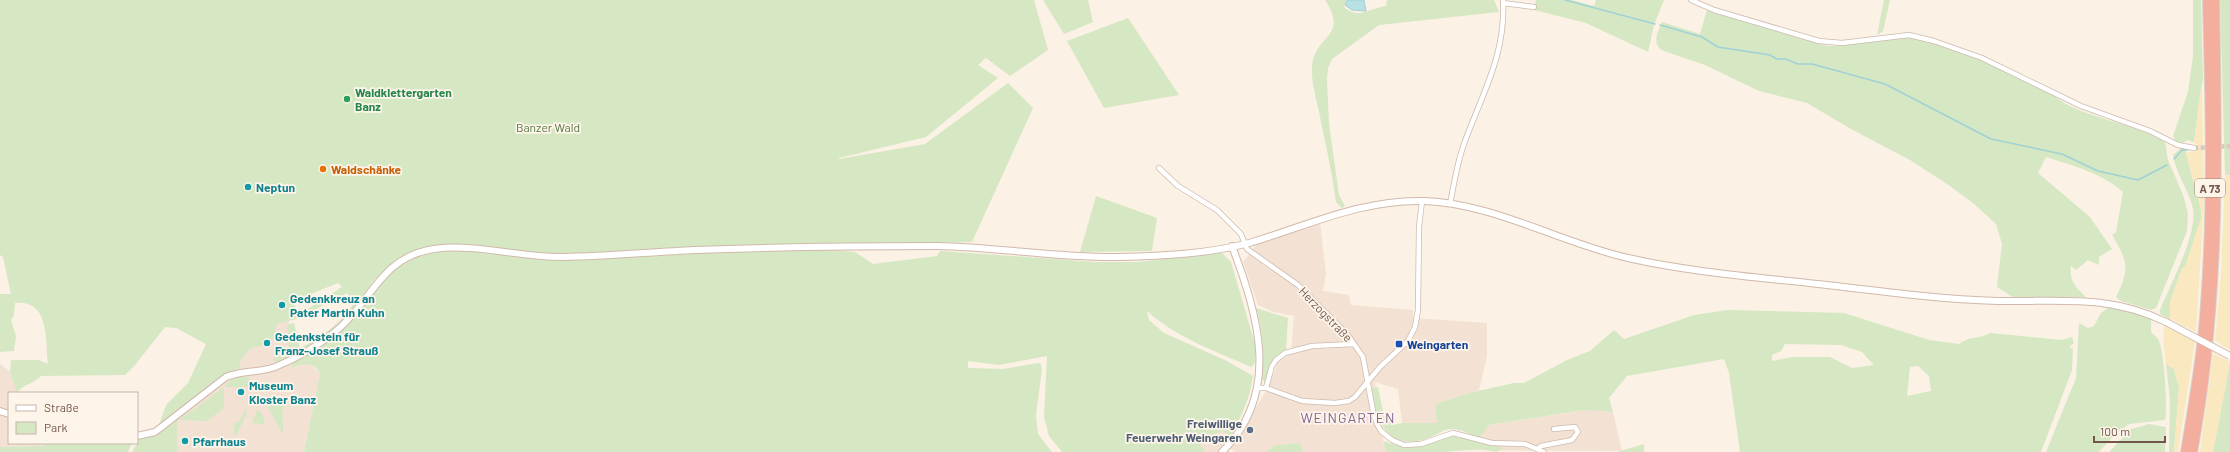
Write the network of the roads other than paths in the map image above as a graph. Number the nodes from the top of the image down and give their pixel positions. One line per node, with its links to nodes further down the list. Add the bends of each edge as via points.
1 (1691, 0): 6 (street, via 1714,10 1819,41 1842,43 1901,36 1934,41 1982,58 2081,106 2150,131 2178,145)
2 (2207, 0): 22 (highway, A 73, via 2209,242 2203,330)
3 (2215, 0): 23 (highway, A 73, via 2217,242 2210,331)
4 (1503, 1): 5 (street); 9 (street, via 1497,60 1464,146)
5 (1534, 7)
6 (2194, 148)
7 (1159, 168): 10 (street, Herzogstraße, via 1178,186 1206,202 1228,220 1242,236)
8 (1422, 201): 9 (street); 10 (street, via 1378,204 1341,212); 14 (street, via 1419,227 1418,316 1412,334)
9 (1450, 204): 13 (street, bridge, via 1491,214 1608,253 1714,274 1913,295 2112,303 2134,308 2166,322)
10 (1245, 244): 11 (street); 12 (street, Herzogstraße, via 1252,254 1307,293)
11 (1232, 246): 15 (street, via 1258,324); 18 (street, via 1114,257 938,246 740,248 556,257 458,248 430,250 406,259 384,275 348,320 326,338 277,366 234,373 226,377 155,432)
12 (1354, 344): 14 (street, Herzogstraße, via 1363,357); 16 (street, via 1312,346 1284,353 1272,366)
13 (2230, 356)
14 (1367, 383): 16 (street, via 1349,401 1335,402 1302,401); 19 (street, Herzogstraße, via 1378,424 1386,436 1397,443 1421,444 1453,433 1492,443 1525,444)
15 (1258, 388): 16 (street); 20 (street, via 1236,438)
16 (1266, 388)
17 (1554, 429): 19 (street, via 1575,427 1578,432 1572,440 1541,446)
18 (138, 436)
19 (1538, 449): 21 (street, Herzogstraße)
20 (1222, 452)
21 (1544, 452)
22 (2185, 452)
23 (2193, 452)

